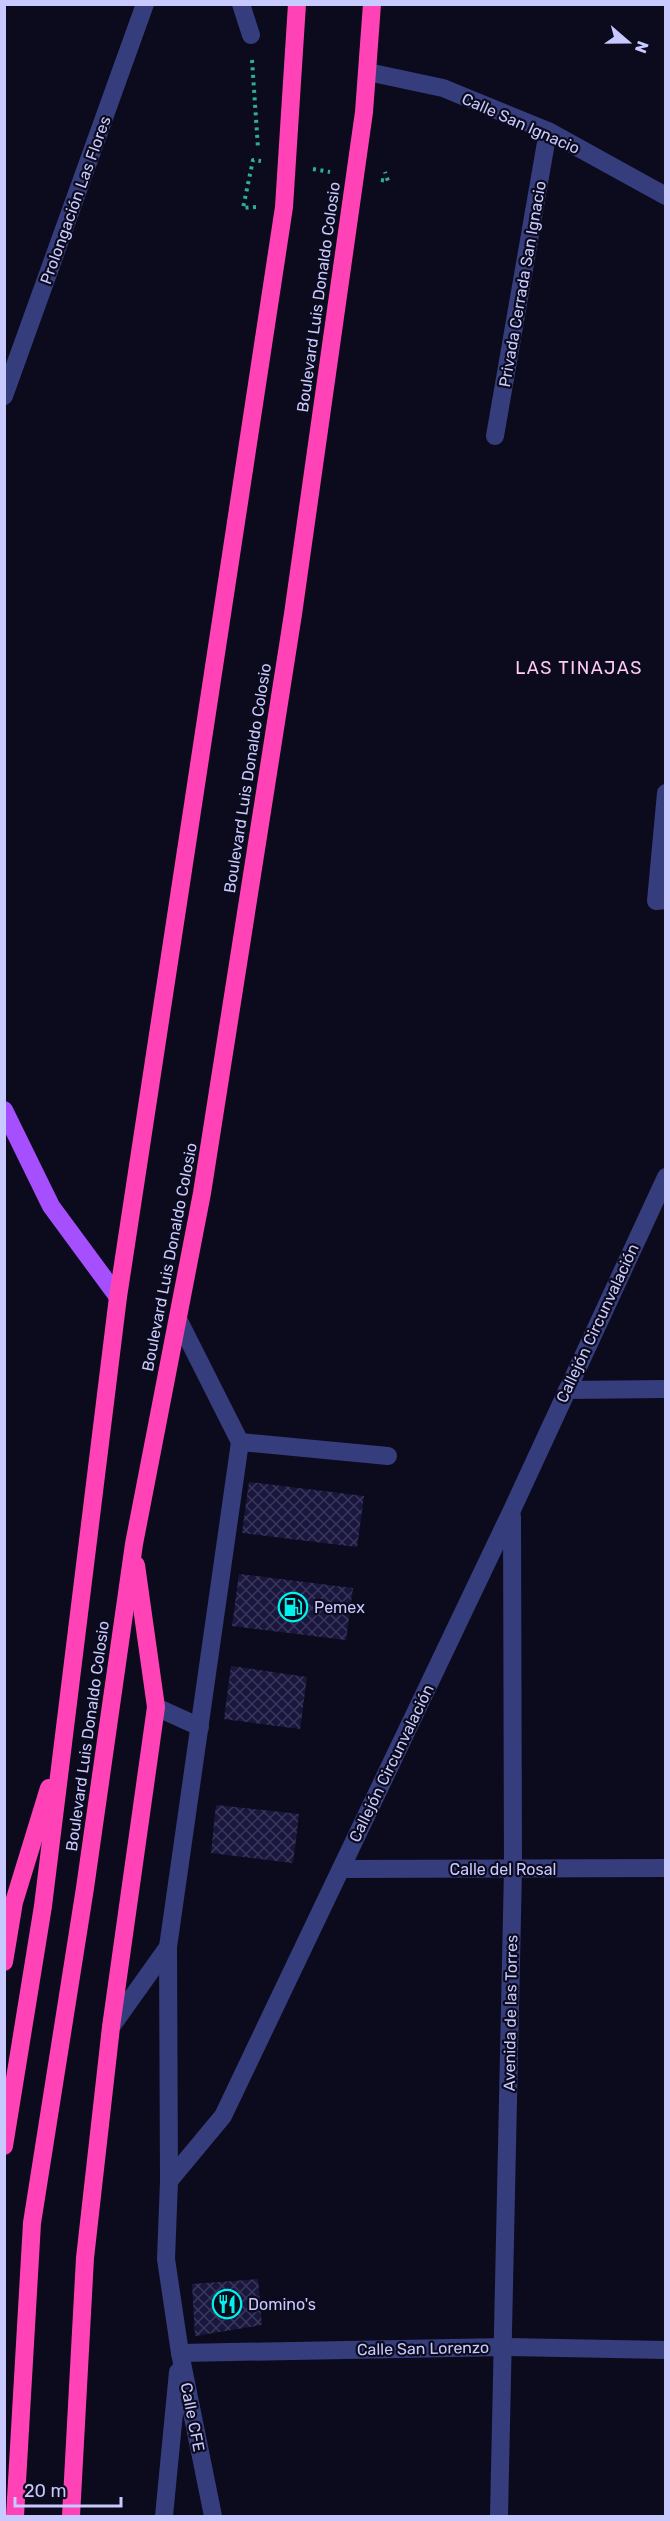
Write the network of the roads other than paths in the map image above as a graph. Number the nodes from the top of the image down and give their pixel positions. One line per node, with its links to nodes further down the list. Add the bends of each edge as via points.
1 (145, 4): 9 (street, Prolongación Las Flores)
2 (241, 4): 5 (street)
3 (297, 4): 15 (highway, Boulevard Luis Donaldo Colosio, via 284,207)
4 (372, 4): 6 (highway, Boulevard Luis Donaldo Colosio)
5 (251, 35)
6 (368, 72): 7 (street, Calle San Ignacio, via 442,88); 16 (highway, Boulevard Luis Donaldo Colosio, via 292,614 202,1193)
7 (548, 131): 8 (street, Calle San Ignacio); 10 (street, Privada Cerrada San Ignacio)
8 (666, 195)
9 (4, 396)
10 (495, 436)
11 (666, 793): 12 (street)
12 (661, 901)
13 (4, 1110): 15 (main road, via 51,1206)
14 (666, 1177): 18 (street, Callejón Circunvalación)
15 (118, 1297): 25 (highway, Boulevard Luis Donaldo Colosio)
16 (178, 1319): 19 (street); 22 (highway, Boulevard Luis Donaldo Colosio)
17 (666, 1389): 18 (street)
18 (567, 1390): 21 (street, Callejón Circunvalación)
19 (240, 1442): 20 (street); 24 (street)
20 (388, 1456)
21 (512, 1510): 27 (street, Callejón Circunvalación); 28 (street, Avenida de las Torres)
22 (134, 1544): 23 (highway); 37 (highway, Boulevard Luis Donaldo Colosio, via 32,2223)
23 (156, 1707): 24 (street); 31 (highway)
24 (200, 1727): 29 (street)
25 (63, 1740): 30 (highway, via 14,1902); 32 (highway, Boulevard Luis Donaldo Colosio, via 43,1906)
26 (666, 1868): 28 (street, Calle del Rosal)
27 (341, 1869): 28 (street, Calle del Rosal); 33 (street, Callejón Circunvalación, via 223,2116)
28 (513, 1869): 34 (street, Avenida de las Torres)
29 (168, 1947): 31 (street); 33 (street)
30 (4, 1962)
31 (111, 2026): 38 (highway, via 85,2258)
32 (4, 2146)
33 (170, 2181): 36 (street, via 166,2259)
34 (504, 2346): 35 (street, Calle San Lorenzo); 36 (street, Calle San Lorenzo); 41 (street, Avenida de las Torres)
35 (666, 2350)
36 (180, 2353): 39 (street); 40 (street, Calle CFE)
37 (15, 2517)
38 (71, 2517)
39 (164, 2517)
40 (213, 2517)
41 (499, 2517)

